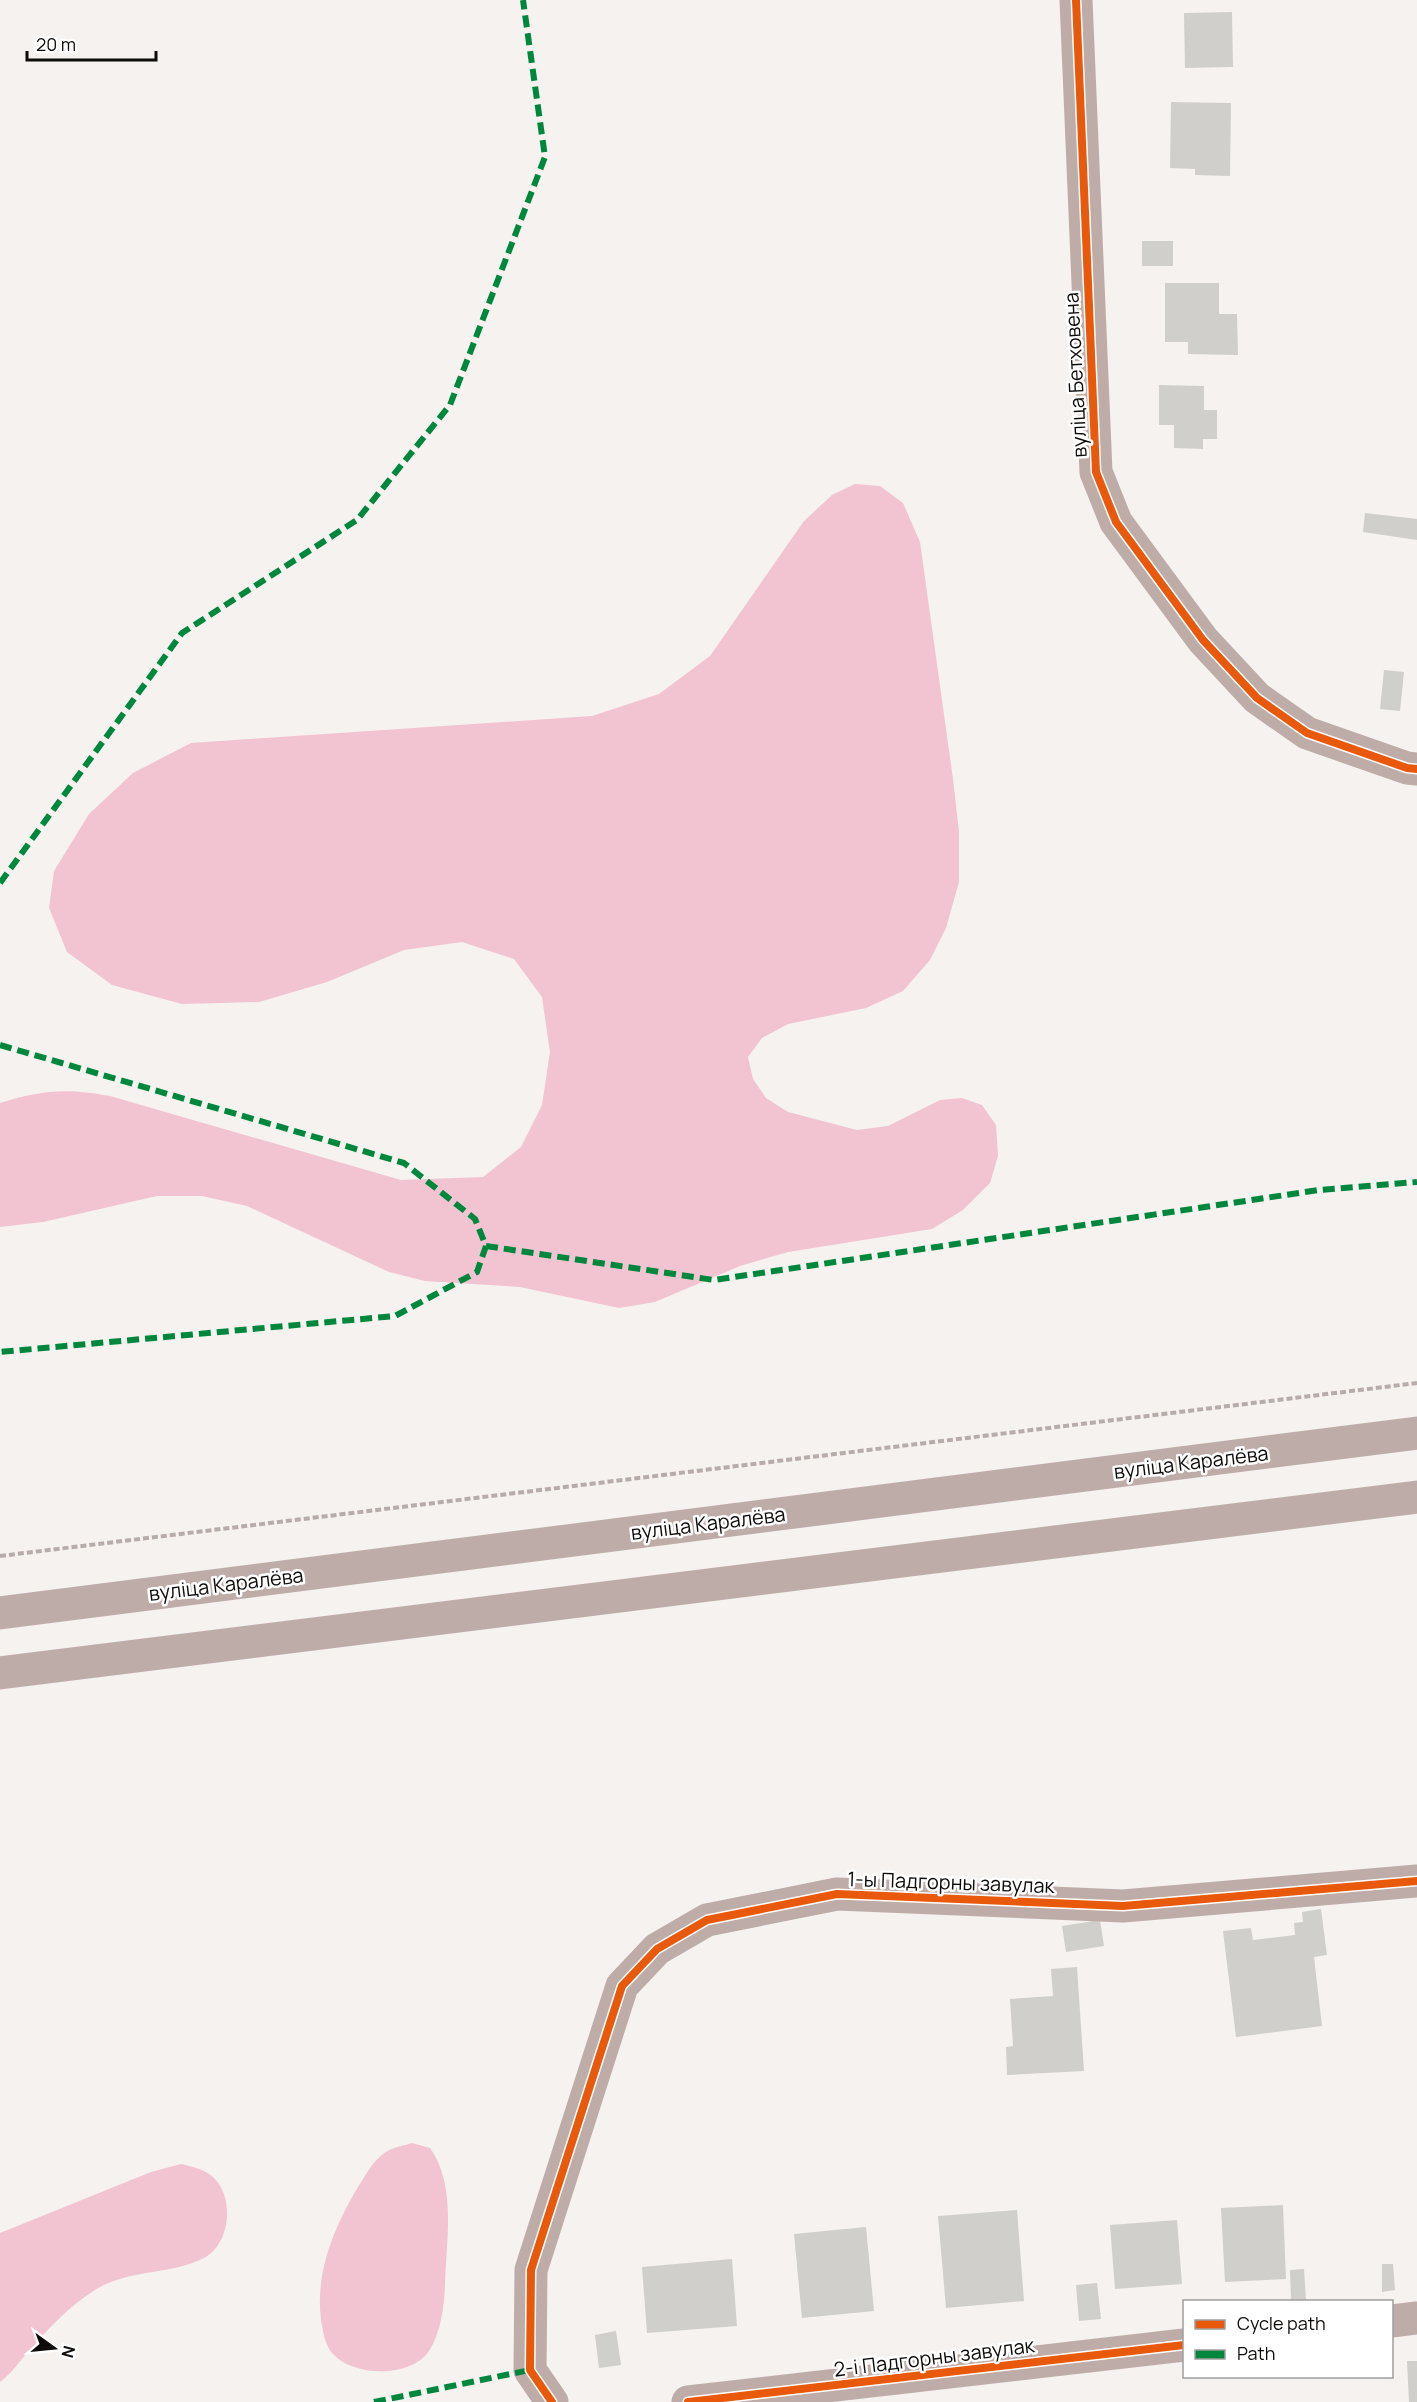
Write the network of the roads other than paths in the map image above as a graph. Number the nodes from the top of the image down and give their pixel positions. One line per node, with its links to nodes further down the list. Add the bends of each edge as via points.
1 (1076, 0): 2 (street, вуліца Бетховена, via 1096,472 1116,522 1203,640 1257,698 1307,733)
2 (1417, 769)
3 (1417, 1434): 5 (main road, вуліца Каралёва)
4 (1417, 1497): 6 (main road)
5 (0, 1613)
6 (0, 1673)
7 (1417, 1881): 11 (street, 1-ы Падгорны завулак, via 1123,1906 837,1894 706,1920 657,1949 622,1986 531,2270 530,2370)
8 (1417, 2318): 9 (street)
9 (1393, 2321)
10 (1183, 2345): 12 (street, 2-і Падгорны завулак)
11 (552, 2402)
12 (687, 2402)

